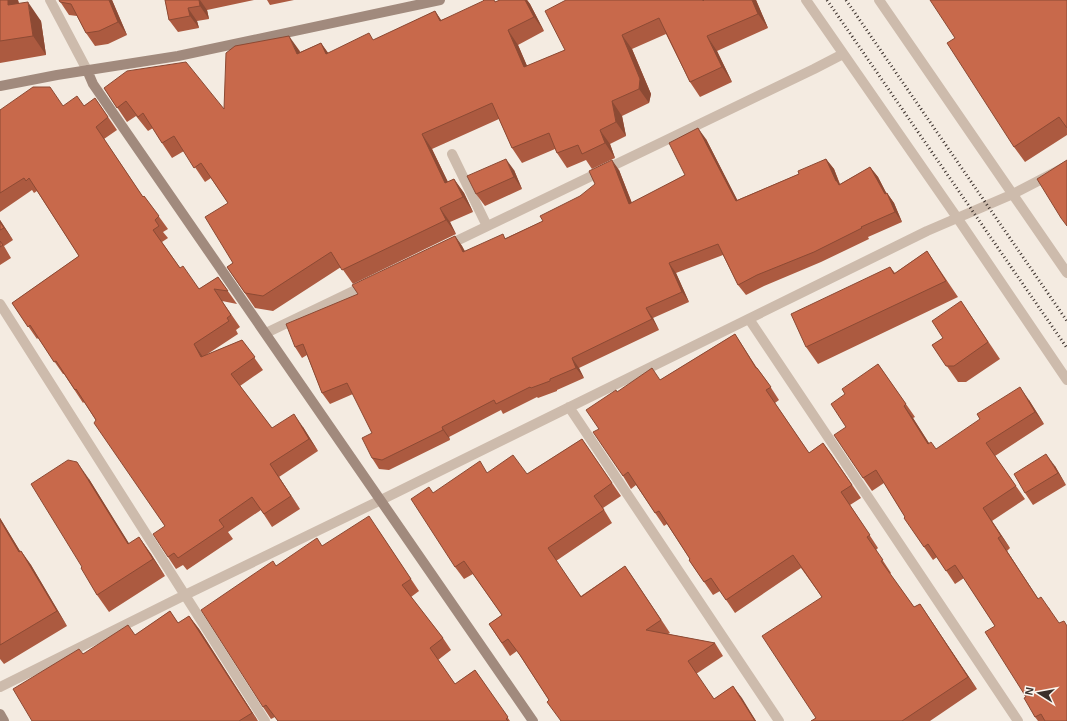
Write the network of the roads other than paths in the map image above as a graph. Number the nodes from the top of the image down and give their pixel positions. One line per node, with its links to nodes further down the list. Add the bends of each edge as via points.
1 (50, 0): 6 (street)
2 (440, 0): 6 (street, via 178,56)
3 (806, 0): 5 (street)
4 (879, 0): 10 (street)
5 (844, 54): 11 (street); 12 (street)
6 (86, 70): 7 (street); 18 (street, via 93,84)
7 (0, 86)
8 (452, 154): 12 (street)
9 (1067, 166): 10 (street)
10 (1013, 194): 11 (street); 14 (street)
11 (958, 218): 17 (street); 19 (street)
12 (487, 226): 13 (street)
13 (437, 250)
14 (1067, 273)
15 (373, 282): 18 (street)
16 (0, 304): 22 (street)
17 (749, 319): 20 (street); 29 (street)
18 (266, 333): 21 (street)
19 (1067, 380)
20 (569, 408): 21 (street); 28 (street)
21 (381, 500): 22 (street); 27 (street)
22 (185, 595): 23 (street); 26 (street)
23 (0, 688)
24 (0, 714): 25 (street)
25 (4, 721)
26 (265, 721)
27 (533, 721)
28 (779, 721)
29 (1018, 721)

